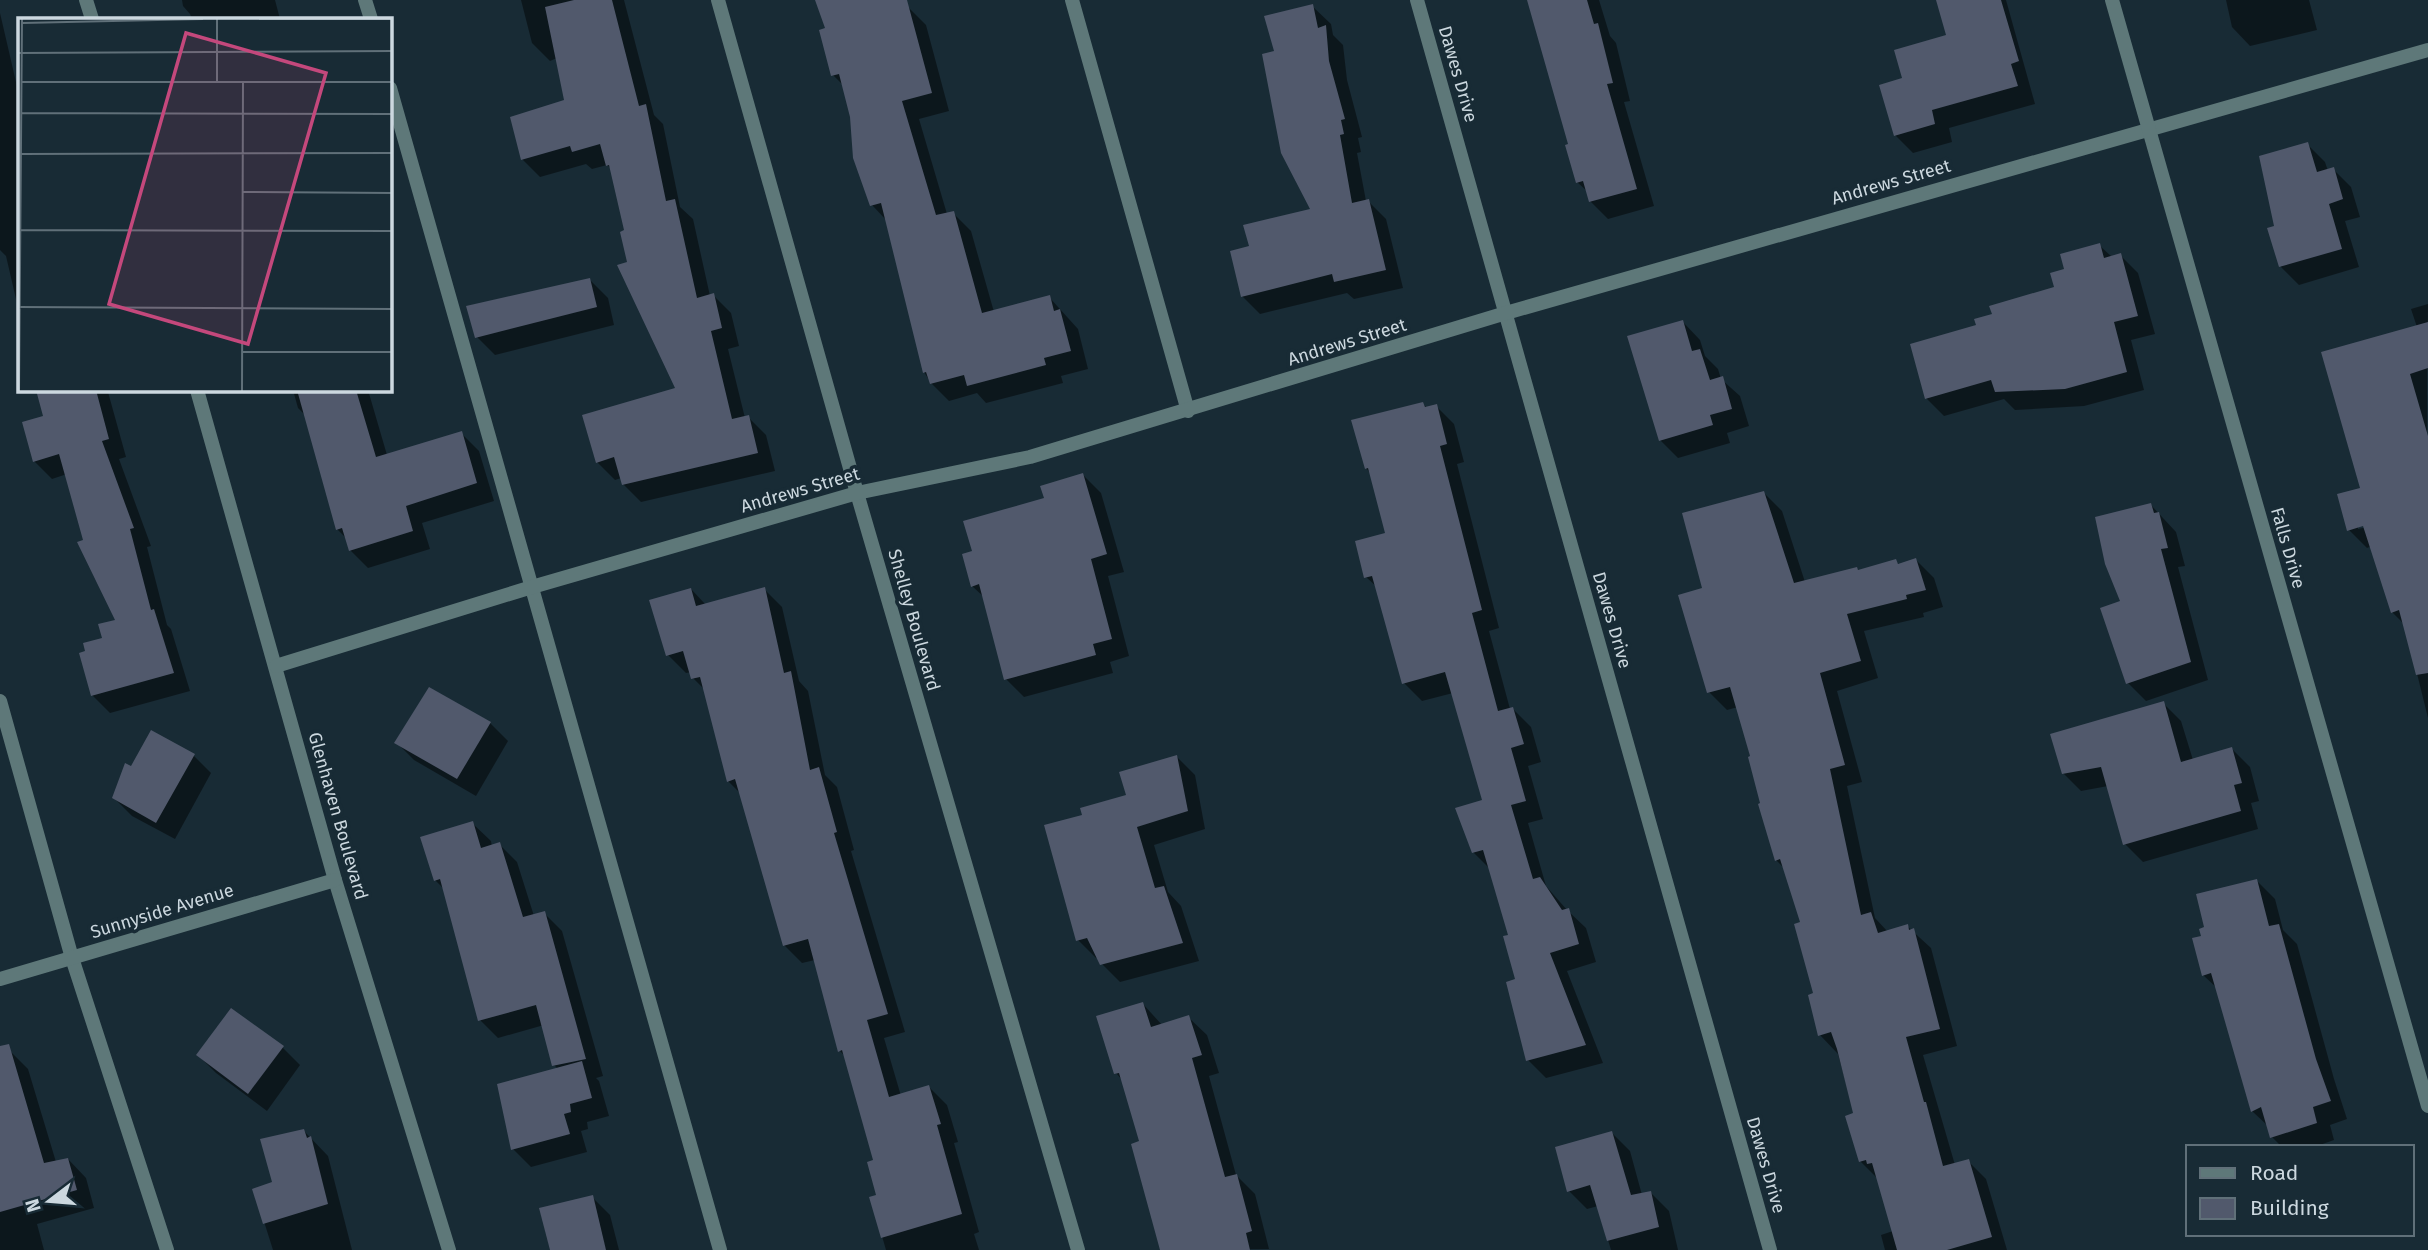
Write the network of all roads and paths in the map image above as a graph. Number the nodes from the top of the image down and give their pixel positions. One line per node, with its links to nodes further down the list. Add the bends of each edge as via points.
1 (86, 0): 7 (street)
2 (365, 0): 8 (street)
3 (718, 0): 15 (street, Shelley Boulevard)
4 (1072, 0): 14 (street)
5 (1417, 0): 12 (street, Dawes Drive)
6 (2112, 0): 11 (street, Falls Drive)
7 (92, 18)
8 (371, 18)
9 (2428, 50): 11 (street, Andrews Street)
10 (392, 95): 16 (street)
11 (2148, 129): 12 (street, Andrews Street); 22 (street, Falls Drive)
12 (1506, 313): 14 (street, Andrews Street); 27 (street, Dawes Drive)
13 (198, 392): 17 (street, Glenhaven Boulevard)
14 (1188, 411): 15 (street, Andrews Street, via 1030,457)
15 (857, 493): 16 (street, Andrews Street); 26 (street, Shelley Boulevard)
16 (532, 587): 17 (street, Andrews Street); 25 (street)
17 (276, 666): 19 (street, Glenhaven Boulevard)
18 (0, 701): 20 (street)
19 (335, 880): 20 (street, Sunnyside Avenue); 24 (street, Glenhaven Boulevard)
20 (72, 958): 21 (street, Sunnyside Avenue); 23 (street)
21 (0, 979)
22 (2428, 1106)
23 (167, 1250)
24 (449, 1250)
25 (720, 1250)
26 (1078, 1250)
27 (1770, 1250)

